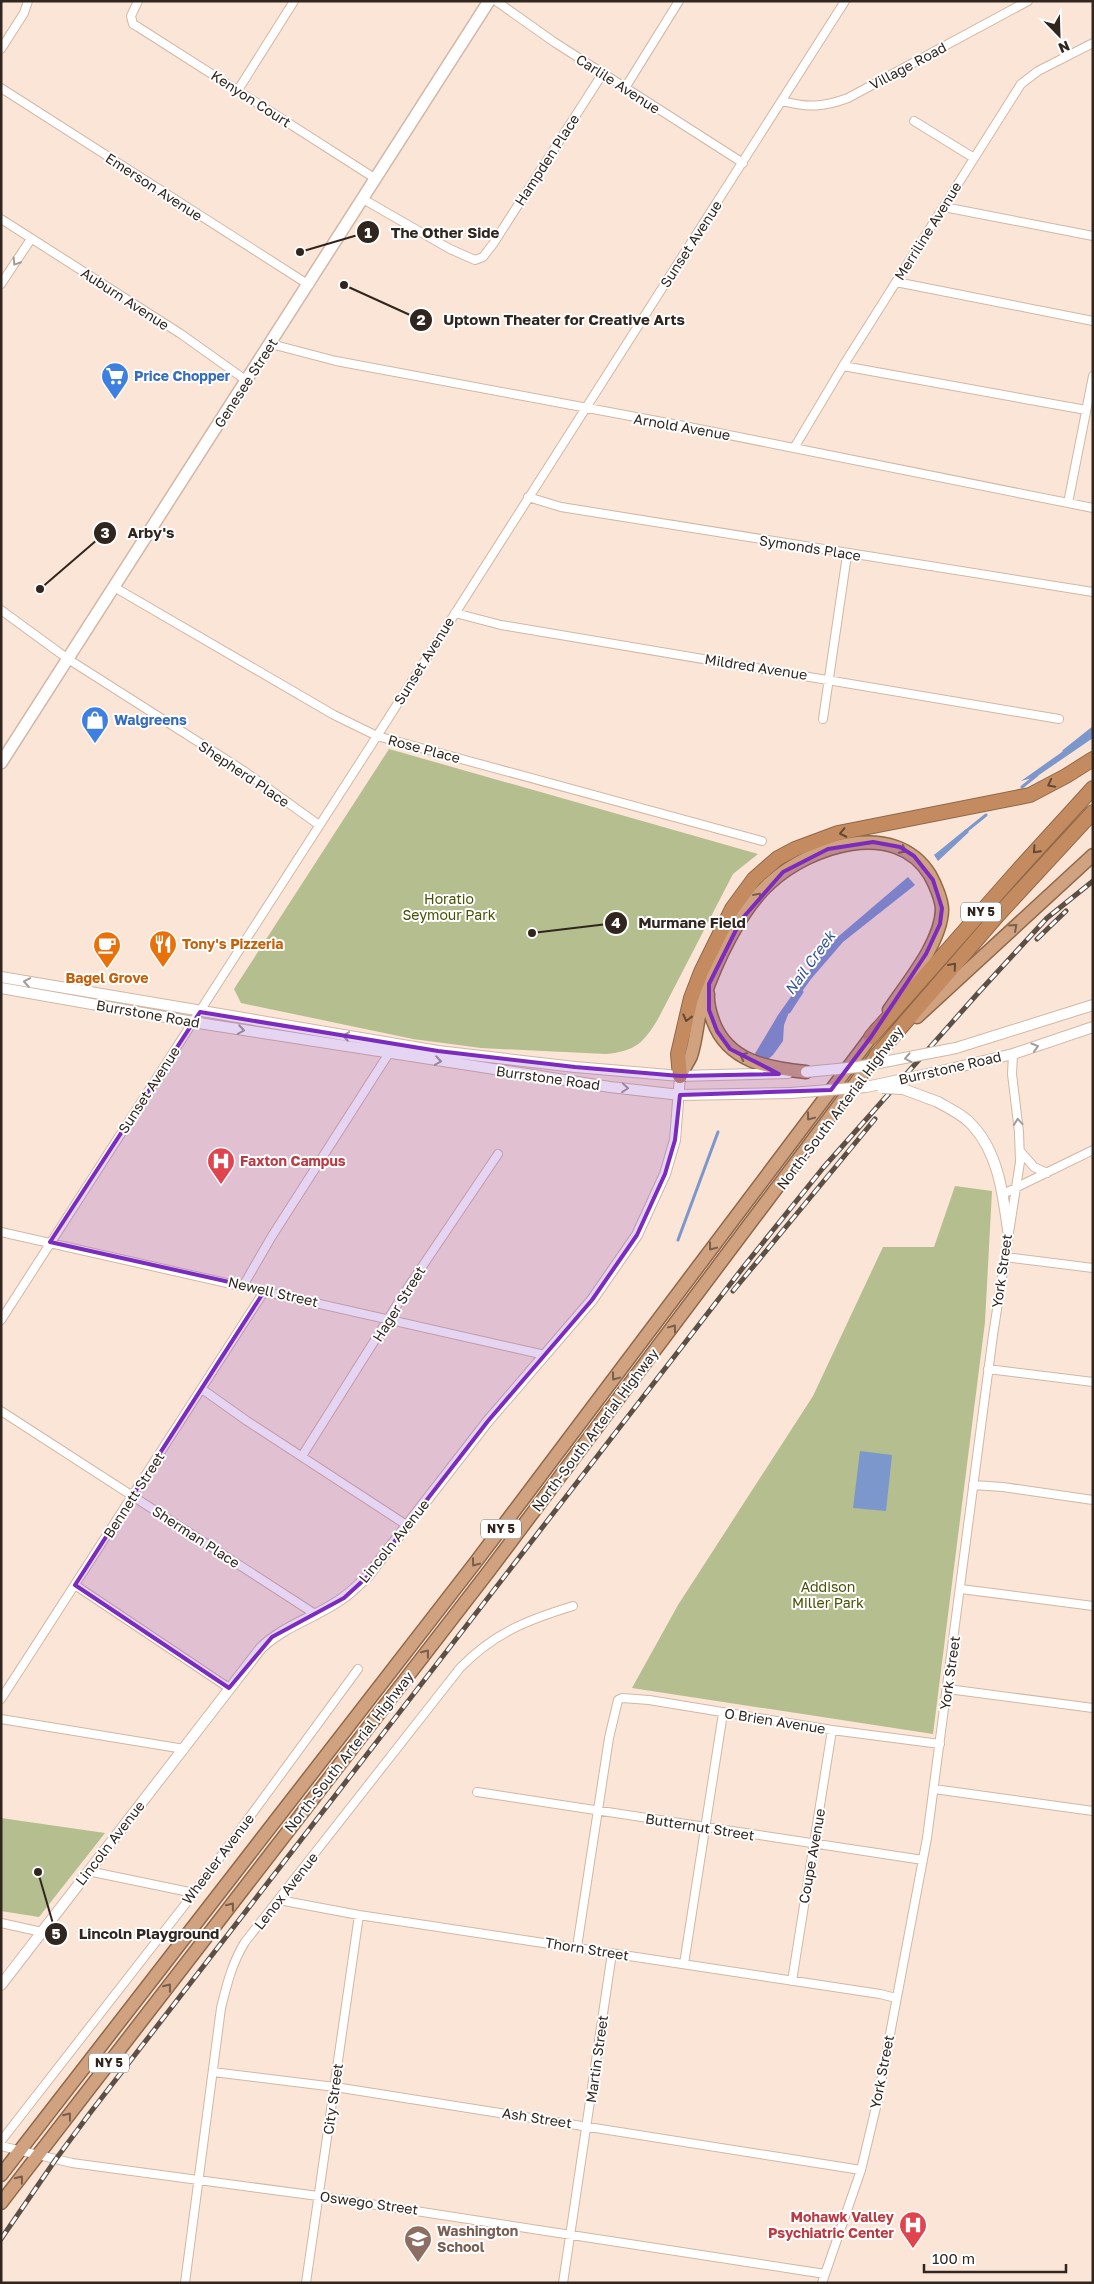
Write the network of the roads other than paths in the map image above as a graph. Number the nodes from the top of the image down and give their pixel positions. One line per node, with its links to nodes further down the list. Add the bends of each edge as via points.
1 (28, 1): 10 (street)
2 (138, 1): 14 (street, Kenyon Court, via 131,16 133,24)
3 (294, 1): 14 (street)
4 (489, 1): 19 (main road, Genesee Street)
5 (496, 1): 11 (street, Carlile Avenue)
6 (679, 1): 13 (street)
7 (845, 1): 15 (street, Sunset Avenue)
8 (1028, 1): 15 (street, Village Road, via 848,98 819,107)
9 (1093, 43): 17 (street, Merriline Avenue, via 1038,71 1021,84)
10 (1, 49)
11 (603, 73): 13 (street, Carlile Avenue); 20 (street, Hampden Place, via 482,257 475,260 450,248)
12 (1, 88): 27 (street, Emerson Avenue)
13 (625, 88): 18 (street, Carlile Avenue)
14 (238, 90): 19 (street, Kenyon Court)
15 (783, 101): 18 (street, Sunset Avenue)
16 (914, 121): 17 (street)
17 (974, 158): 21 (street, Merriline Avenue)
18 (743, 164): 33 (street, Sunset Avenue)
19 (376, 179): 20 (main road, Genesee Street)
20 (363, 199): 27 (main road, Genesee Street)
21 (944, 207): 23 (street); 25 (street, Merriline Avenue)
22 (1, 219): 24 (street, Auburn Avenue)
23 (1093, 236)
24 (31, 239): 26 (street, one-way to 26); 32 (street, Auburn Avenue, via 181,334)
25 (896, 282): 28 (street); 30 (street, Merriline Avenue)
26 (1, 284)
27 (309, 285): 29 (main road, Genesee Street)
28 (1093, 321)
29 (271, 344): 32 (main road, Genesee Street); 33 (street, Arnold Avenue, via 336,361)
30 (843, 366): 34 (street); 35 (street, Merriline Avenue)
31 (1093, 376): 34 (street)
32 (247, 381): 40 (main road, Genesee Street)
33 (586, 408): 35 (street, Arnold Avenue); 36 (street, Sunset Avenue)
34 (1086, 410): 37 (street)
35 (794, 448): 37 (street, Arnold Avenue)
36 (528, 497): 39 (street, Symonds Place, via 561,507); 43 (street, Sunset Avenue)
37 (1068, 503): 38 (street, Arnold Avenue)
38 (1093, 508)
39 (847, 555): 41 (street, Symonds Place); 45 (street)
40 (114, 587): 44 (main road, Genesee Street); 48 (street, Rose Place, via 334,715)
41 (1093, 592)
42 (1, 610): 44 (street, Shepherd Place)
43 (454, 613): 45 (street, Mildred Avenue, via 501,625); 48 (street, Sunset Avenue)
44 (68, 659): 50 (main road, Genesee Street); 53 (street, Shepherd Place, via 244,771)
45 (829, 679): 46 (street, Mildred Avenue); 47 (street)
46 (1059, 719)
47 (823, 720)
48 (377, 736): 53 (street, Sunset Avenue); 54 (street, Rose Place)
49 (1093, 759): 68 (highway, one-way to 68, via 1030,795 838,833 778,858 754,879 732,909 701,972 678,1054)
50 (1, 763)
51 (1093, 788): 63 (highway, North-South Arterial Highway / NY 5, one-way to 63)
52 (1093, 812): 66 (highway, North-South Arterial Highway / NY 5, one-way to 52)
53 (319, 825): 60 (street, Sunset Avenue)
54 (762, 841)
55 (1093, 854): 66 (highway, one-way to 55)
56 (1, 977): 60 (street, Burrstone Road, one-way to 56)
57 (709, 984): 63 (highway, one-way to 63, via 750,905 783,872 812,855 846,845 873,842 900,847 914,856 933,880 942,908 940,924 926,954); 67 (highway, one-way to 57, via 757,1063 730,1049 717,1031 709,1010); 68 (highway, via 691,1056)
58 (1, 988): 61 (street, Burrstone Road)
59 (1093, 1005): 67 (street, Burrstone Road, one-way to 67, bridge, via 956,1048 858,1067)
60 (200, 1012): 61 (street, Sunset Avenue); 64 (street, Burrstone Road, one-way to 60)
61 (193, 1022): 64 (street, Burrstone Road, one-way to 64); 79 (street, Sunset Avenue)
62 (1093, 1027): 65 (street, Burrstone Road, one-way to 62)
63 (871, 1037): 135 (highway, North-South Arterial Highway / NY 5, one-way to 135, via 475,1563)
64 (392, 1049): 68 (street, Burrstone Road); 70 (street, Burrstone Road, one-way to 70, via 542,1078); 82 (street)
65 (1013, 1054): 69 (street, Burrstone Road, bridge); 71 (street, York Street, one-way to 65)
66 (876, 1056): 136 (highway, North-South Arterial Highway / NY 5, one-way to 66, via 477,1587)
67 (806, 1072): 68 (street, Burrstone Road)
68 (680, 1076): 70 (street, Lincoln Avenue)
69 (866, 1087): 70 (street, Burrstone Road, bridge, via 791,1094); 76 (street, bridge, via 903,1089 938,1102 973,1125 989,1150)
70 (680, 1095): 86 (street, Lincoln Avenue, via 675,1140 665,1174 637,1235 592,1300)
71 (1019, 1150): 74 (street, via 1034,1167); 75 (street, York Street)
72 (1093, 1150): 74 (street)
73 (498, 1154): 84 (street, Hager Street)
74 (1047, 1173): 75 (street)
75 (1016, 1188): 76 (street); 77 (street, York Street)
76 (1003, 1194): 77 (street)
77 (1008, 1230): 80 (street, York Street)
78 (1, 1232): 79 (street, Newell Street)
79 (50, 1242): 82 (street, Newell Street); 85 (street, Sunset Avenue)
80 (1005, 1257): 81 (street); 87 (street, York Street)
81 (1093, 1268)
82 (243, 1286): 83 (street, Newell Street)
83 (265, 1290): 84 (street, Newell Street); 89 (street, Bennett Street)
84 (390, 1319): 86 (street, Newell Street); 91 (street, Hager Street)
85 (1, 1320)
86 (545, 1354): 95 (street, Lincoln Avenue, via 488,1420)
87 (988, 1369): 88 (street); 92 (street, York Street)
88 (1093, 1382)
89 (202, 1389): 91 (street); 93 (street, Bennett Street)
90 (1, 1411): 93 (street, Sherman Place)
91 (302, 1456): 95 (street)
92 (974, 1485): 94 (street); 97 (street, York Street)
93 (133, 1496): 96 (street, Bennett Street); 100 (street, Sherman Place)
94 (1093, 1500)
95 (408, 1526): 100 (street, Lincoln Avenue, via 367,1577 344,1598)
96 (75, 1585): 102 (street); 104 (street, Bennett Street)
97 (961, 1589): 99 (street); 103 (street, York Street)
98 (573, 1606): 120 (street, Lenox Avenue, via 534,1618 498,1635 477,1650)
99 (1093, 1606)
100 (315, 1614): 102 (street, Lincoln Avenue, via 272,1637)
101 (358, 1669): 119 (street, Wheeler Avenue)
102 (229, 1688): 110 (street, Lincoln Avenue)
103 (948, 1689): 105 (street); 109 (street, York Street)
104 (1, 1699)
105 (1093, 1708)
106 (723, 1713): 108 (street, O Brien Avenue); 113 (street, O Brien Avenue, via 649,1700 618,1700); 115 (street)
107 (1, 1719): 110 (street)
108 (832, 1730): 109 (street, O Brien Avenue); 116 (street, Coupe Avenue)
109 (940, 1744): 111 (street, York Street)
110 (184, 1749): 118 (street, Lincoln Avenue)
111 (934, 1789): 114 (street); 117 (street, York Street)
112 (477, 1792): 113 (street, Butternut Street)
113 (598, 1811): 115 (street, Butternut Street); 124 (street)
114 (1093, 1811)
115 (705, 1828): 116 (street, Butternut Street); 126 (street)
116 (813, 1844): 117 (street, Butternut Street); 127 (street, Coupe Avenue)
117 (923, 1860): 129 (street, York Street)
118 (88, 1871): 119 (street); 123 (street, Lincoln Avenue)
119 (194, 1893): 133 (street, Wheeler Avenue)
120 (279, 1900): 121 (street, Thorn Street); 130 (street, Lenox Avenue, via 246,1942 230,1972 221,2008)
121 (359, 1915): 124 (street, Thorn Street); 131 (street, City Street)
122 (1, 1923): 123 (street)
123 (42, 1932): 128 (street, Lincoln Avenue)
124 (577, 1947): 125 (street, Thorn Street)
125 (612, 1953): 126 (street, Thorn Street); 132 (street, Martin Street)
126 (684, 1964): 127 (street, Thorn Street)
127 (792, 1981): 129 (street, Thorn Street)
128 (1, 1985)
129 (896, 1998): 137 (street, York Street)
130 (213, 2072): 131 (street, Ash Street); 139 (street, Lenox Avenue)
131 (335, 2087): 132 (street, Ash Street); 140 (street, City Street)
132 (588, 2126): 137 (street, Ash Street); 142 (street, Martin Street)
133 (1, 2140)
134 (1, 2146): 135 (street, Oswego Street)
135 (20, 2150): 136 (street, Oswego Street); 138 (highway, North-South Arterial Highway / NY 5)
136 (39, 2155): 139 (street, Oswego Street, via 72,2163); 141 (highway, North-South Arterial Highway / NY 5, one-way to 136)
137 (861, 2170): 143 (street, York Street)
138 (1, 2175)
139 (199, 2180): 140 (street, Oswego Street); 144 (street, Lenox Avenue)
140 (318, 2196): 142 (street, Oswego Street); 145 (street, City Street)
141 (1, 2203)
142 (572, 2234): 143 (street, Oswego Street); 146 (street, Martin Street)
143 (825, 2274): 147 (street, York Street)
144 (186, 2283)
145 (306, 2283)
146 (564, 2283)
147 (822, 2283)

